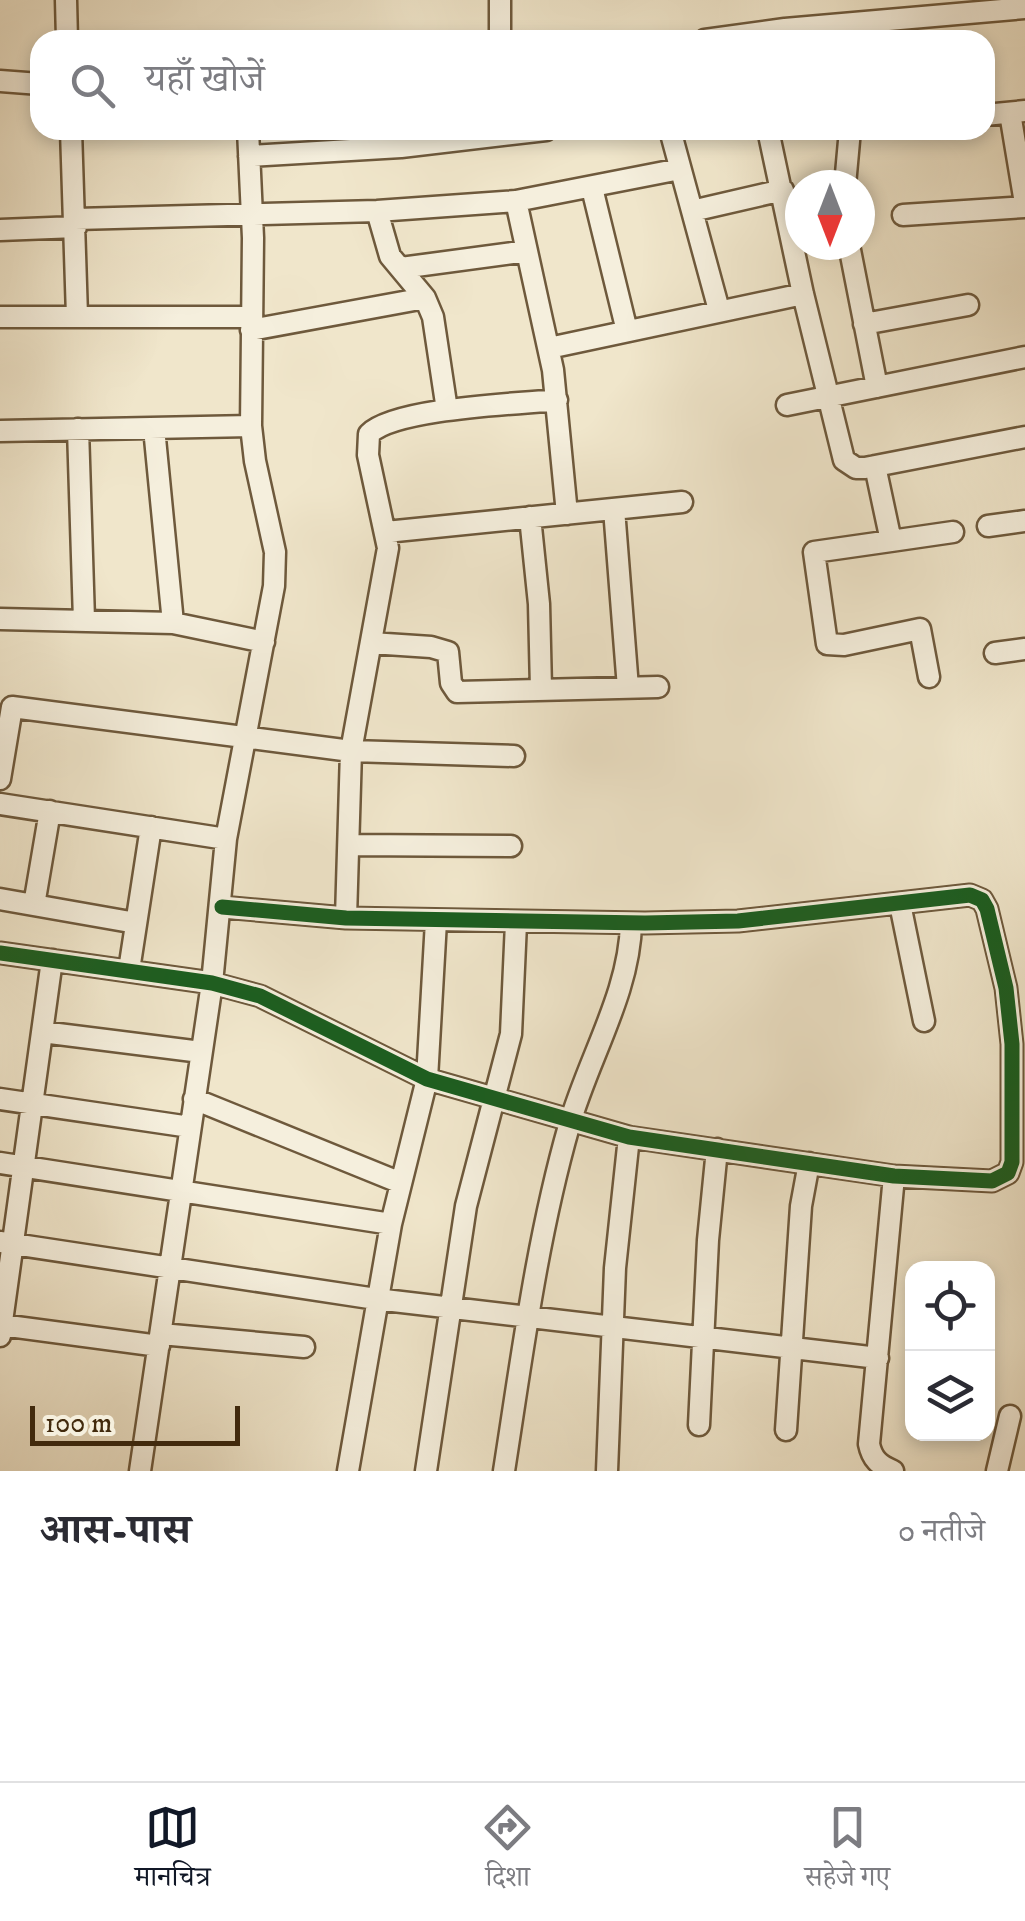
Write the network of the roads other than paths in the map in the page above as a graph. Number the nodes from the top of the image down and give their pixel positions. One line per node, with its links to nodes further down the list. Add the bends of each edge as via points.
1 (66, 0): 4 (street)
2 (500, 0): 5 (street)
3 (1025, 8): 6 (street)
4 (68, 30)
5 (500, 30)
6 (866, 30)
7 (0, 81): 8 (street)
8 (30, 83)
9 (1018, 112): 22 (street)
10 (72, 140): 27 (street)
11 (248, 140): 16 (street)
12 (461, 140): 16 (street)
13 (673, 140): 17 (street)
14 (770, 140): 20 (street)
15 (849, 140): 18 (street)
16 (249, 156): 25 (street)
17 (680, 169): 19 (street); 24 (street)
18 (846, 170)
19 (592, 188): 21 (street); 40 (street)
20 (783, 190): 24 (street); 32 (street)
21 (516, 201): 23 (street); 29 (street)
22 (1025, 205): 26 (street)
23 (378, 211): 25 (street); 31 (street, via 390,256)
24 (692, 211): 35 (street)
25 (252, 215): 27 (street); 38 (street)
26 (904, 215)
27 (76, 223): 28 (street); 37 (street)
28 (0, 230)
29 (528, 251): 31 (street); 41 (street)
30 (852, 260): 39 (street)
31 (401, 268): 33 (street)
32 (803, 294): 35 (street); 44 (street)
33 (425, 298): 38 (street); 47 (street, via 438,336)
34 (968, 305): 39 (street)
35 (719, 310): 40 (street)
36 (0, 316): 37 (street)
37 (77, 316): 38 (street)
38 (251, 324): 48 (street)
39 (864, 324): 43 (street)
40 (626, 331): 41 (street)
41 (549, 348): 45 (street)
42 (1025, 357): 43 (street)
43 (877, 387): 44 (street)
44 (828, 396): 46 (street); 53 (street, via 844,460 856,468)
45 (557, 400): 47 (street); 56 (street)
46 (786, 405)
47 (448, 410): 60 (street, via 369,434)
48 (251, 426): 49 (street); 66 (street, via 275,552)
49 (154, 428): 50 (street); 65 (street)
50 (78, 429): 51 (street); 64 (street)
51 (0, 430)
52 (1025, 437): 53 (street)
53 (875, 466): 62 (street)
54 (682, 502): 55 (street)
55 (614, 509): 56 (street); 72 (street)
56 (567, 514): 57 (street)
57 (530, 517): 60 (street); 73 (street)
58 (1025, 521): 59 (street)
59 (988, 526)
60 (386, 532): 67 (street)
61 (953, 532): 62 (street)
62 (891, 542): 70 (street, via 814,552 826,644 920,629)
63 (0, 619): 64 (street)
64 (84, 620): 65 (street)
65 (172, 623): 66 (street)
66 (264, 642): 74 (street)
67 (371, 643): 73 (street, via 448,652 457,692); 75 (street)
68 (1025, 648): 69 (street)
69 (996, 653)
70 (929, 677)
71 (658, 687): 72 (street)
72 (628, 688): 73 (street)
73 (540, 689)
74 (246, 738): 75 (street); 77 (street, via 12,708); 81 (street)
75 (351, 751): 76 (street); 82 (street)
76 (514, 756)
77 (0, 778)
78 (0, 804): 79 (street)
79 (50, 811): 80 (street); 86 (street)
80 (151, 827): 81 (street); 90 (street)
81 (226, 838): 87 (street)
82 (349, 846): 83 (street); 88 (street)
83 (511, 846)
84 (0, 899): 86 (street)
85 (900, 904): 92 (street, via 738,922); 97 (street); 107 (street, via 970,895 987,909 1006,988)
86 (34, 905): 90 (street)
87 (222, 907): 88 (street); 96 (street)
88 (346, 918): 89 (street)
89 (436, 921): 91 (street); 100 (street)
90 (136, 922): 95 (street)
91 (516, 923): 92 (street); 103 (street, via 511,1034)
92 (631, 923): 105 (street, via 623,982)
93 (0, 952): 94 (street)
94 (52, 960): 95 (street); 98 (street)
95 (129, 970): 96 (street)
96 (212, 983): 99 (street); 100 (street, via 288,1007)
97 (924, 1022)
98 (42, 1032): 99 (street); 104 (street)
99 (201, 1052): 102 (street)
100 (427, 1079): 103 (street); 114 (street)
101 (0, 1099): 104 (street)
102 (194, 1099): 106 (street); 114 (street)
103 (495, 1100): 105 (street); 120 (street, via 466,1206)
104 (32, 1104): 106 (street); 112 (street)
105 (570, 1122): 108 (street); 121 (street)
106 (190, 1126): 115 (street)
107 (1019, 1134): 113 (street, via 1002,1177)
108 (629, 1136): 109 (street); 122 (street)
109 (718, 1150): 111 (street); 124 (street)
110 (0, 1163): 112 (street)
111 (809, 1163): 113 (street); 127 (street)
112 (23, 1166): 115 (street); 117 (street)
113 (894, 1176): 128 (street)
114 (401, 1182): 116 (street)
115 (180, 1190): 116 (street); 118 (street)
116 (391, 1224): 119 (street)
117 (6, 1243): 118 (street); 123 (street)
118 (170, 1269): 119 (street); 125 (street)
119 (376, 1299): 120 (street); 134 (street)
120 (450, 1308): 121 (street); 135 (street)
121 (528, 1316): 122 (street); 136 (street)
122 (611, 1324): 124 (street); 137 (street)
123 (1, 1330): 125 (street)
124 (704, 1336): 127 (street); 130 (street)
125 (160, 1340): 126 (street); 133 (street)
126 (304, 1347)
127 (791, 1347): 128 (street); 131 (street)
128 (878, 1358): 132 (street, via 869,1444 871,1456)
129 (1010, 1416): 138 (street)
130 (699, 1425)
131 (786, 1430)
132 (891, 1470)
133 (140, 1471)
134 (348, 1471)
135 (426, 1471)
136 (504, 1471)
137 (606, 1471)
138 (998, 1471)

